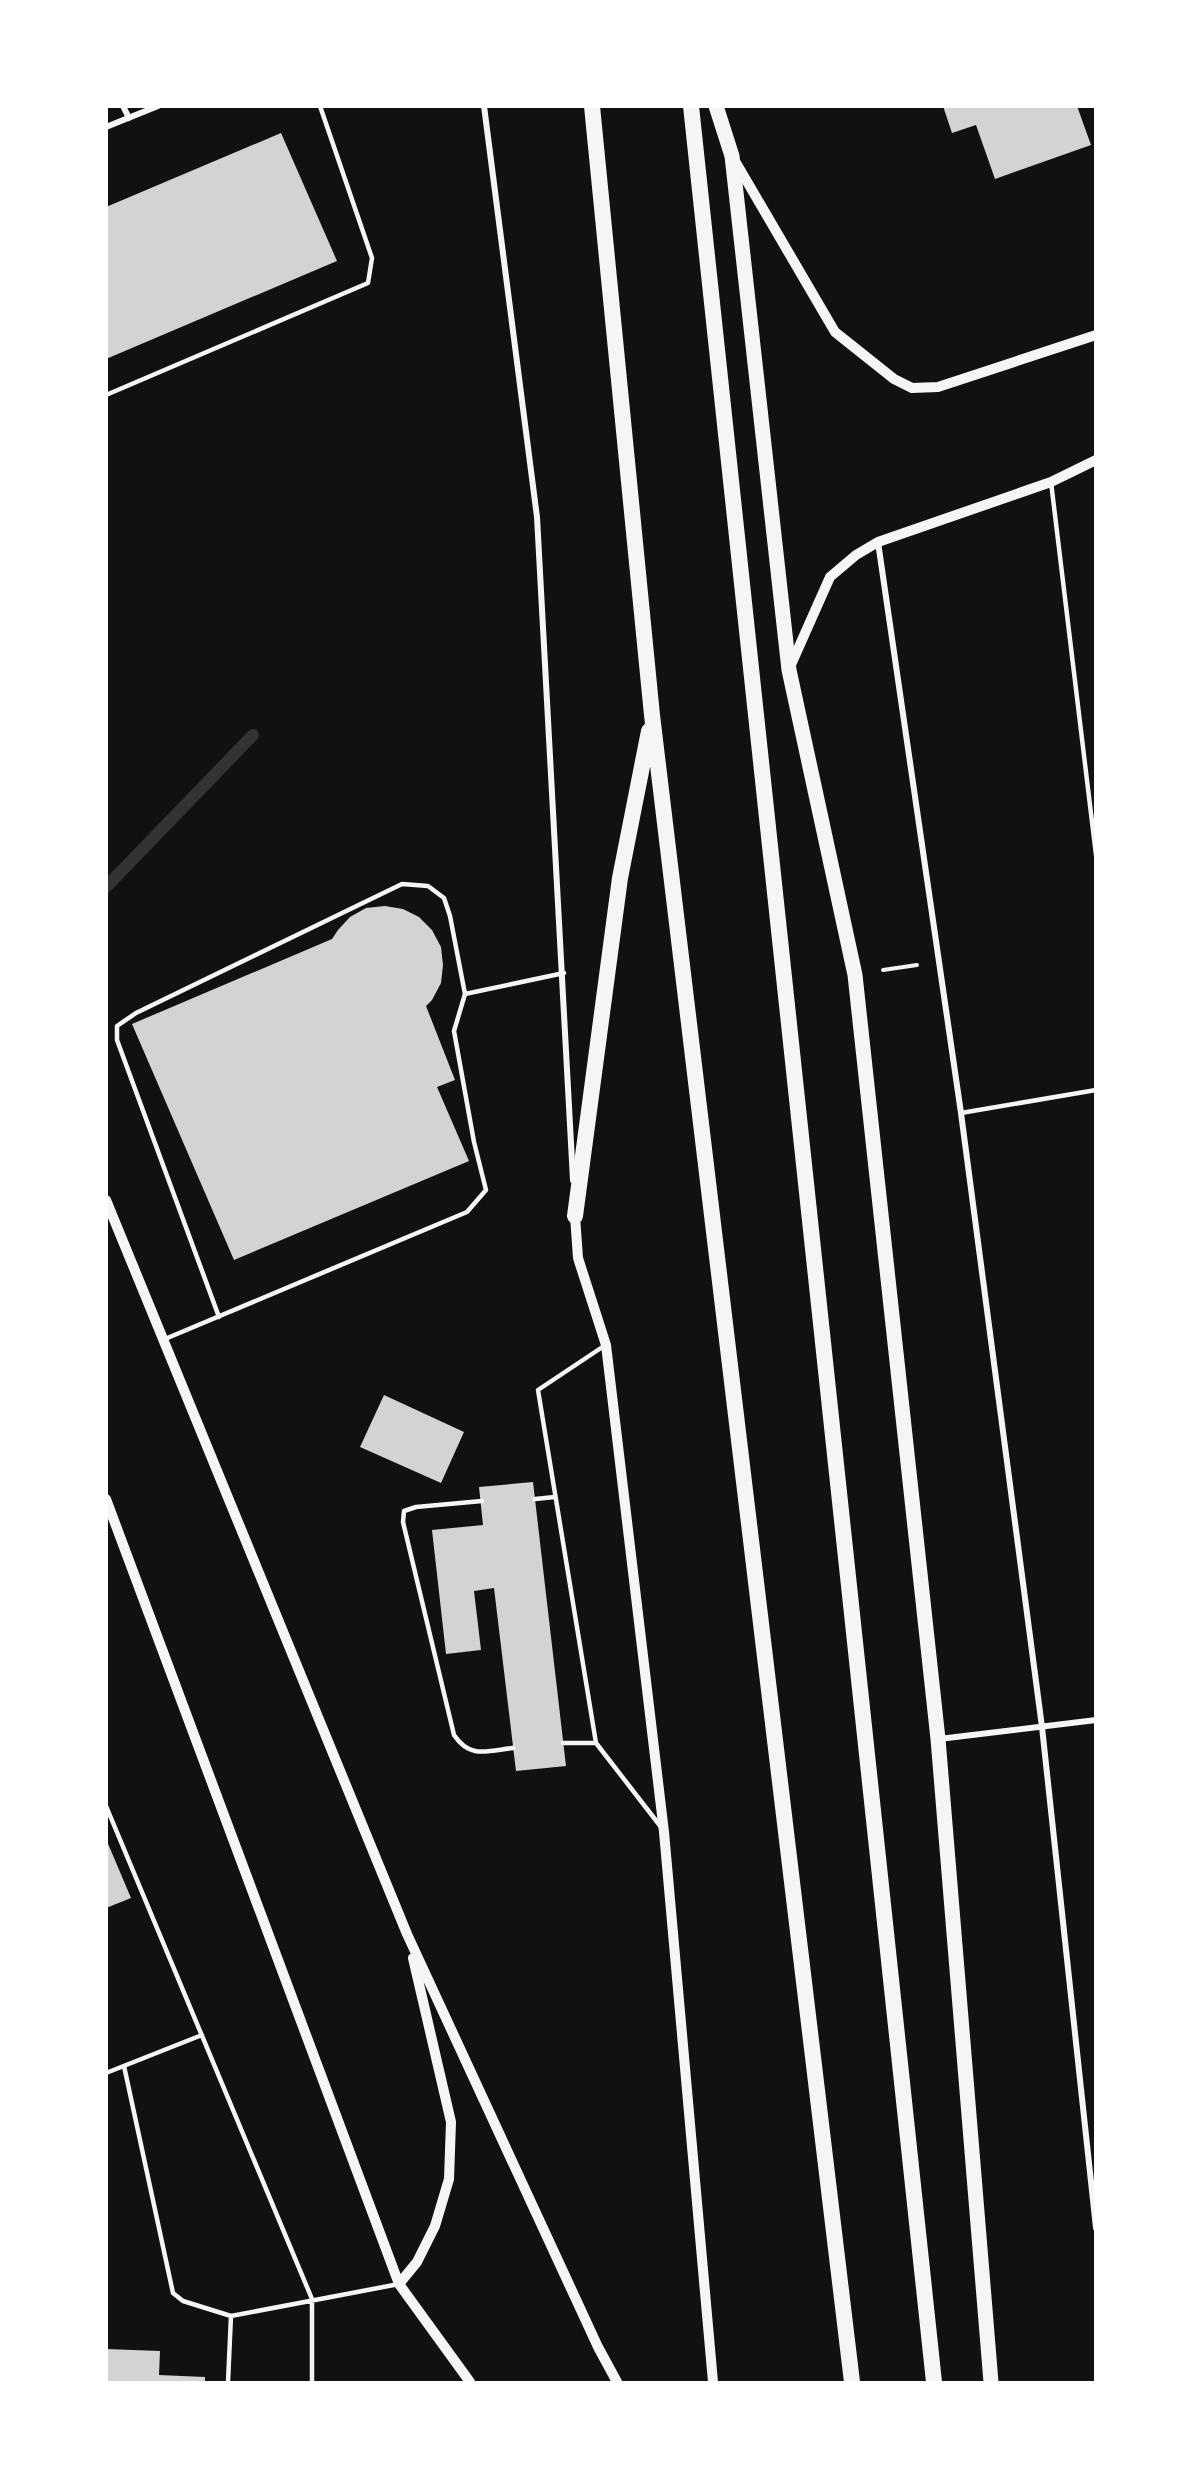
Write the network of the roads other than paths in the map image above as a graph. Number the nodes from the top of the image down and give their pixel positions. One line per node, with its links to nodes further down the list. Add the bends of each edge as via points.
1 (123, 106): 8 (street)
2 (158, 106): 8 (street)
3 (320, 106): 12 (lane, via 372,258 368,283)
4 (484, 106): 20 (street, via 537,517)
5 (592, 106): 18 (highway)
6 (691, 106): 55 (highway)
7 (716, 106): 10 (main road)
8 (129, 118): 9 (street)
9 (106, 127)
10 (732, 156): 11 (street, via 835,332 894,379 912,388 938,387); 17 (main road)
11 (1095, 335)
12 (106, 395)
13 (1095, 451): 15 (street)
14 (1095, 460): 15 (street)
15 (1051, 482): 16 (street); 19 (lane)
16 (878, 542): 17 (street, via 830,577); 23 (street)
17 (789, 670): 35 (main road, via 855,975)
18 (652, 715): 25 (highway, via 620,878); 54 (highway)
19 (1095, 855)
20 (564, 973): 21 (lane); 25 (street)
21 (465, 994): 26 (lane, via 454,1031 486,1190 467,1212); 26 (lane, via 444,898 428,886 402,884 136,1013 117,1026 117,1040)
22 (1095, 1089): 23 (lane)
23 (961, 1113): 34 (street)
24 (106, 1200): 27 (street)
25 (575, 1216): 28 (street, via 578,1258)
26 (219, 1317): 27 (lane)
27 (165, 1339): 41 (street)
28 (606, 1345): 29 (lane, via 538,1390); 40 (street)
29 (555, 1497): 31 (lane); 37 (lane)
30 (106, 1499): 46 (street)
31 (535, 1499)
32 (482, 1501): 38 (lane, via 416,1507 405,1511 403,1522 454,1735 462,1747 475,1752)
33 (1095, 1720): 34 (street)
34 (1042, 1727): 35 (street); 45 (street)
35 (938, 1739): 56 (main road)
36 (563, 1743): 37 (lane)
37 (596, 1743): 40 (lane)
38 (513, 1748)
39 (106, 1806): 42 (lane)
40 (664, 1832): 53 (street)
41 (408, 1934): 46 (street, via 451,2122 449,2180 435,2226 417,2262); 52 (street)
42 (202, 2036): 43 (lane); 47 (lane)
43 (124, 2066): 44 (lane); 48 (lane, via 173,2293 183,2301)
44 (106, 2073)
45 (1095, 2228)
46 (399, 2284): 47 (lane); 51 (street)
47 (312, 2299): 48 (lane); 50 (lane)
48 (231, 2316): 49 (lane)
49 (228, 2382)
50 (312, 2382)
51 (470, 2382)
52 (617, 2382)
53 (713, 2382)
54 (852, 2382)
55 (934, 2382)
56 (991, 2382)

